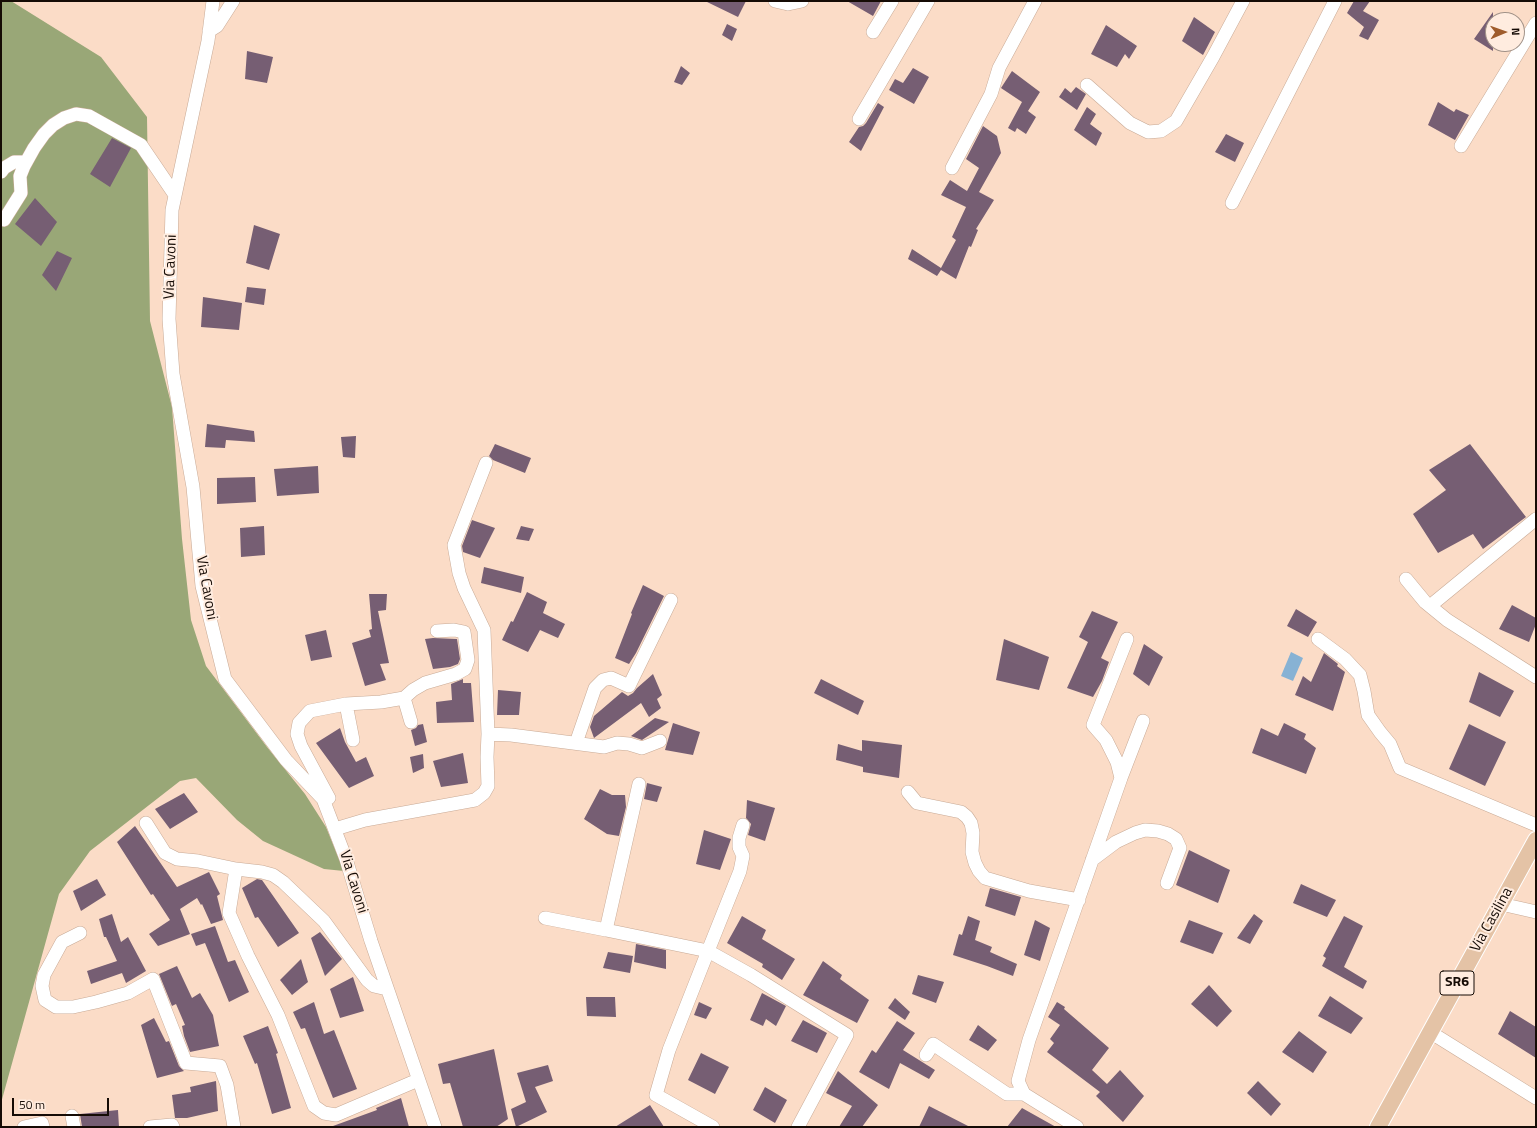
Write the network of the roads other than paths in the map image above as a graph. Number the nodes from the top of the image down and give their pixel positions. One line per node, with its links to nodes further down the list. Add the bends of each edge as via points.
1 (213, 1): 11 (street, Via Cavoni)
2 (233, 1): 11 (street, via 217,26)
3 (775, 1): 4 (street, via 788,4)
4 (802, 1)
5 (892, 1): 12 (street)
6 (928, 1): 14 (street)
7 (1035, 1): 17 (street, via 999,68 991,94)
8 (1243, 1): 13 (street, via 1176,121 1161,131 1148,132 1130,124)
9 (1335, 1): 20 (street)
10 (1536, 23): 15 (street)
11 (209, 31): 19 (street, Via Cavoni)
12 (873, 32)
13 (1087, 85)
14 (859, 119)
15 (1460, 146)
16 (26, 162): 18 (street, via 14,162); 19 (street, via 53,125 76,114 89,116 141,144); 21 (street, via 20,176 21,193)
17 (952, 168)
18 (1, 172)
19 (175, 195): 45 (street, Via Cavoni, via 172,210 169,319 173,374 193,487 202,586 225,679 286,760 323,799)
20 (1232, 203)
21 (4, 220)
22 (486, 463): 35 (street, via 454,545 464,588 484,630)
23 (1536, 518): 26 (street)
24 (1406, 579): 26 (street)
25 (671, 600): 38 (street, via 629,686 611,678 603,680 595,688)
26 (1430, 606): 30 (street)
27 (437, 631): 31 (street, via 464,632 468,660 465,669 425,683)
28 (1127, 639): 39 (street, via 1093,725 1106,740 1117,762)
29 (1318, 639): 44 (street, via 1345,659 1360,675 1368,714 1390,744 1400,768)
30 (1536, 677)
31 (404, 698): 32 (street); 34 (street)
32 (346, 704): 36 (street); 45 (street, via 310,711 299,723 297,734 333,808)
33 (1143, 721): 39 (street)
34 (411, 722)
35 (488, 734): 38 (street); 45 (street, via 488,786 475,800)
36 (353, 740)
37 (660, 740): 38 (street, via 642,748 617,743 604,747)
38 (576, 743)
39 (1121, 778): 47 (street)
40 (639, 784): 54 (street)
41 (908, 792): 50 (street, via 918,803 961,812 967,816 973,833 972,852 975,863 985,878 1029,891)
42 (146, 822): 48 (street, via 165,853 177,859)
43 (743, 825): 56 (street, via 739,838 743,856 740,871)
44 (1536, 825)
45 (334, 826): 57 (street, Via Cavoni)
46 (1536, 840): 51 (main road, Via Casilina / SR6)
47 (1092, 860): 49 (street, via 1116,842 1135,833 1145,830 1168,834 1176,839 1180,848); 50 (street)
48 (236, 869): 57 (street, via 273,875 283,882 324,921 367,980 374,986); 60 (street, via 229,913 278,1015 314,1106 324,1113 336,1115)
49 (1167, 883)
50 (1079, 900): 61 (street, via 1025,1054 1018,1081)
51 (1501, 904): 52 (street); 58 (main road, Via Casilina / SR6)
52 (1536, 912)
53 (545, 918): 54 (street)
54 (606, 930): 56 (street)
55 (80, 933): 67 (street, via 62,942 44,975 42,986 45,1000 56,1007 96,1002 128,993 153,979 186,1063 220,1066 228,1085)
56 (708, 951): 69 (street, via 669,1050 656,1095); 70 (street, via 847,1035)
57 (387, 989): 60 (street, Via Cavoni)
58 (1430, 1032): 62 (street); 72 (main road, Via Casilina / SR6)
59 (926, 1055): 61 (street, via 933,1044 1007,1094)
60 (418, 1080): 68 (street, Via Cavoni)
61 (1024, 1094): 71 (street)
62 (1536, 1098)
63 (24, 1127): 64 (street, via 42,1123)
64 (44, 1127)
65 (150, 1127): 66 (street)
66 (173, 1127)
67 (234, 1127)
68 (435, 1127)
69 (713, 1127)
70 (798, 1127)
71 (1078, 1127)
72 (1378, 1127)

